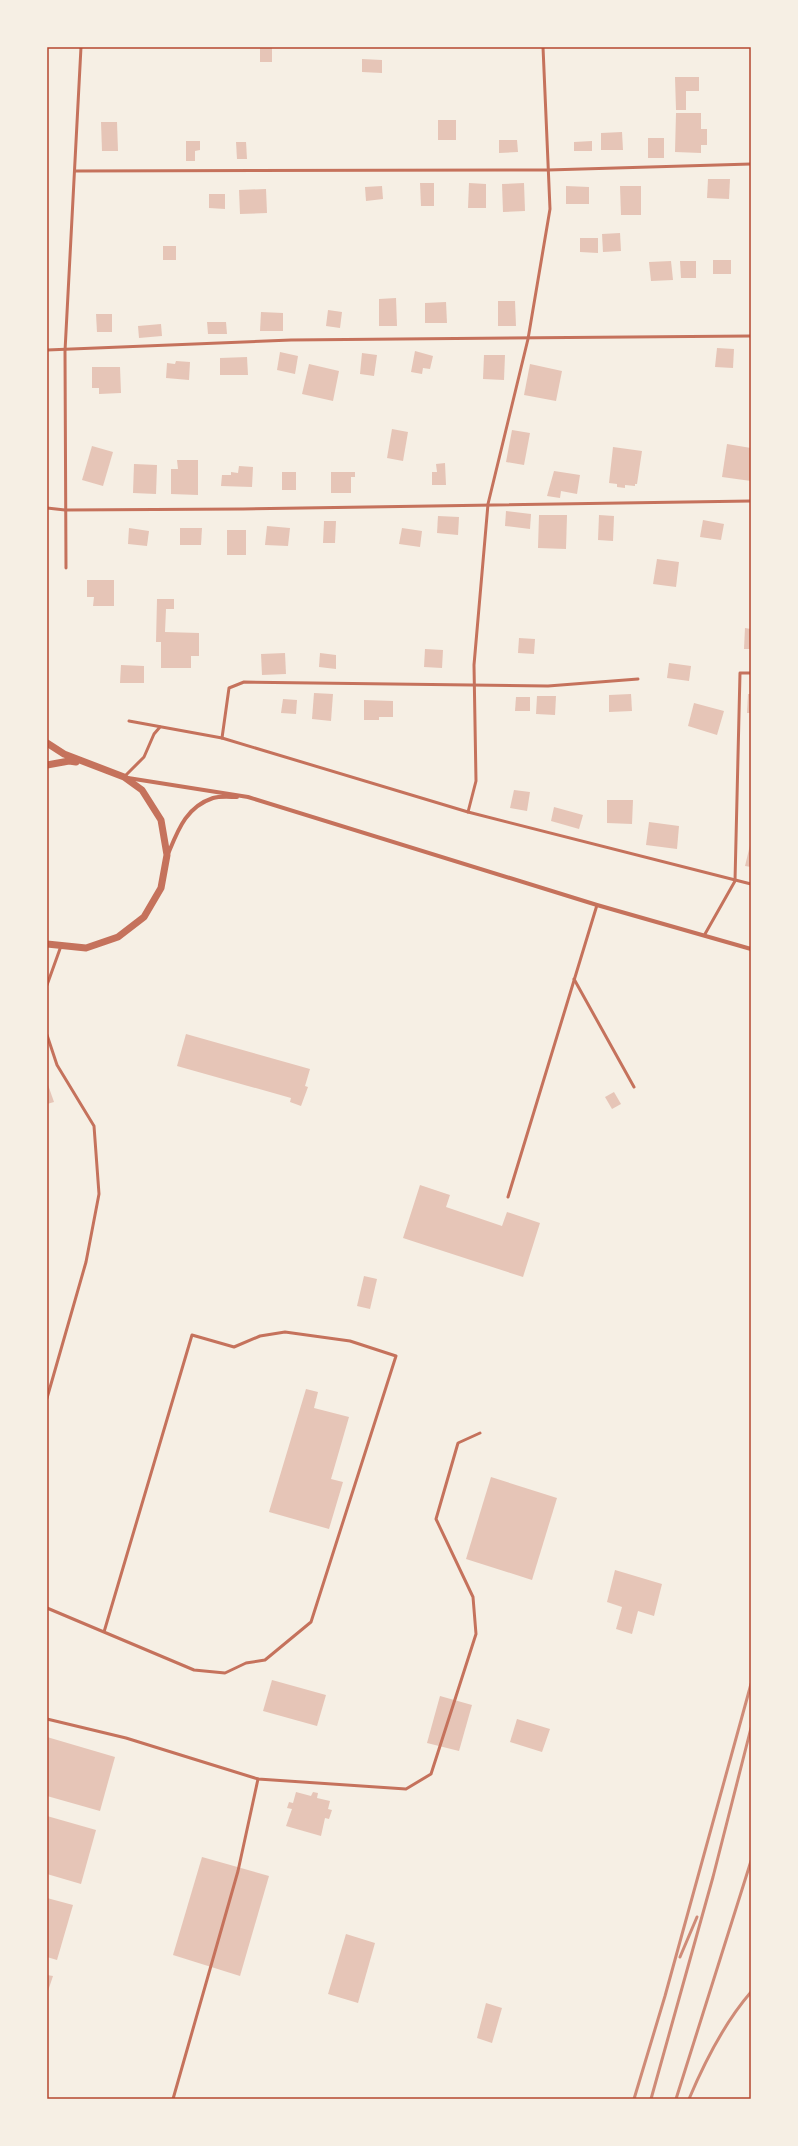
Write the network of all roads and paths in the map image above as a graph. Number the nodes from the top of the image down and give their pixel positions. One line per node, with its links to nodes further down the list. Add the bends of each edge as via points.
1 (81, 47): 4 (lane)
2 (543, 47): 5 (lane)
3 (751, 164): 5 (lane)
4 (75, 170): 5 (lane); 9 (lane)
5 (548, 170): 7 (lane, via 550,209)
6 (751, 336): 7 (lane)
7 (528, 339): 9 (lane, via 291,340); 11 (lane)
8 (47, 350): 9 (lane)
9 (66, 350): 13 (lane)
10 (751, 501): 11 (lane)
11 (488, 504): 13 (lane, via 243,510); 17 (lane, via 474,665)
12 (47, 508): 13 (lane)
13 (65, 510): 14 (lane)
14 (66, 568)
15 (751, 673): 28 (lane, via 740,673)
16 (638, 679): 17 (lane, via 548,686)
17 (475, 685): 20 (lane, via 244,682 229,688); 26 (lane, via 476,781)
18 (128, 720): 19 (lane)
19 (160, 727): 20 (lane); 24 (lane, via 144,757)
20 (222, 738): 26 (lane)
21 (47, 743): 22 (street, via 64,754)
22 (86, 762): 23 (street, via 68,761); 24 (street)
23 (47, 765)
24 (124, 777): 25 (street); 27 (street, via 142,790 161,820)
25 (248, 797): 27 (street, via 214,798 197,806 181,822); 30 (street)
26 (468, 812): 28 (lane)
27 (168, 855): 33 (street, via 161,888 144,917 118,938 86,948)
28 (735, 881): 29 (lane); 31 (lane)
29 (751, 884)
30 (597, 904): 31 (street); 35 (lane)
31 (705, 934): 34 (street)
32 (47, 944): 33 (street)
33 (61, 946): 36 (lane)
34 (751, 949)
35 (574, 979): 38 (lane); 39 (lane)
36 (47, 986)
37 (47, 1035): 40 (lane, via 57,1065 94,1126 99,1194 86,1262)
38 (634, 1087)
39 (508, 1197)
40 (47, 1398)
41 (480, 1433): 45 (lane, via 458,1443 436,1519 473,1597 476,1634 431,1774 406,1789)
42 (47, 1608): 43 (lane)
43 (104, 1632): 43 (lane, via 192,1335 234,1347 260,1336 285,1332 350,1341 396,1356 311,1622 265,1660 246,1663 225,1673 194,1670)
44 (47, 1719): 45 (lane, via 126,1738)
45 (258, 1779): 46 (lane, via 238,1871)
46 (173, 2099)

